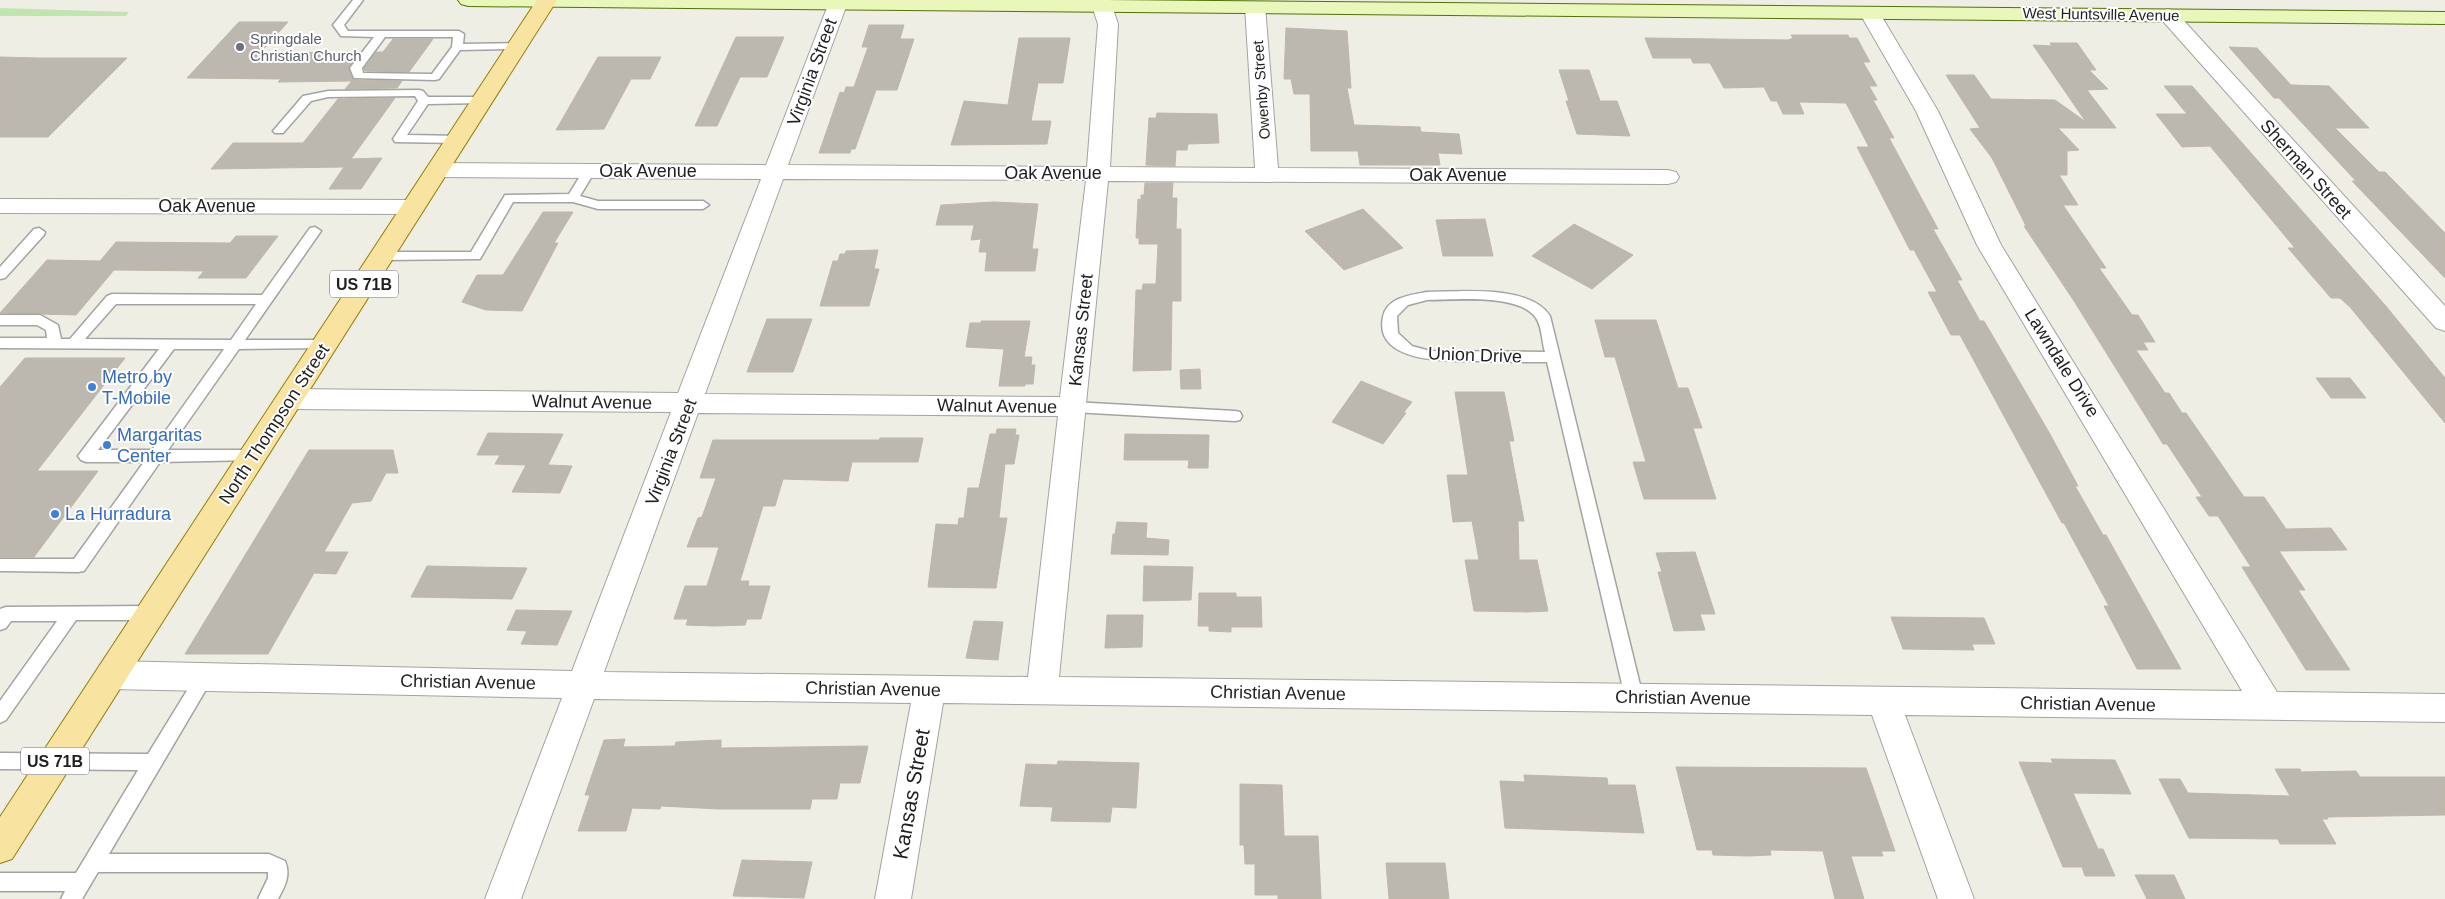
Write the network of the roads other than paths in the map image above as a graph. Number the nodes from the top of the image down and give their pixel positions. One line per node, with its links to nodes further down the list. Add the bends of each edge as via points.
1 (358, 0): 12 (lane, via 338,24 345,34)
2 (468, 0): 3 (main road, West Huntsville Avenue)
3 (547, 0): 4 (main road, West Huntsville Avenue); 13 (main road, North Thompson Street / US 71B)
4 (739, 1): 6 (main road, West Huntsville Avenue)
5 (1101, 3): 6 (main road, West Huntsville Avenue); 8 (main road, West Huntsville Avenue); 22 (street, Kansas Street, via 1108,24)
6 (837, 4): 21 (street, Virginia Street)
7 (1606, 4): 8 (main road, West Huntsville Avenue); 9 (main road, West Huntsville Avenue)
8 (1254, 6): 23 (street, Owenby Street)
9 (1869, 12): 10 (main road, West Huntsville Avenue); 60 (street, Lawndale Drive, via 1926,111 1990,245)
10 (2168, 15): 11 (main road, West Huntsville Avenue); 35 (street, Sherman Street)
11 (2445, 18)
12 (382, 34): 14 (lane, via 459,34); 14 (lane, via 356,68 358,76 435,77)
13 (517, 46): 14 (lane); 15 (main road, North Thompson Street / US 71B)
14 (457, 47)
15 (483, 100): 16 (lane); 18 (main road, North Thompson Street / US 71B)
16 (424, 101): 17 (lane, via 419,93 328,94 307,98); 18 (lane, via 399,139)
17 (279, 131)
18 (457, 139): 19 (main road, North Thompson Street / US 71B)
19 (437, 170): 20 (street, Oak Avenue); 27 (main road, North Thompson Street / US 71B)
20 (589, 171): 21 (street, Oak Avenue); 25 (lane)
21 (776, 172): 22 (street, Oak Avenue); 44 (street, Virginia Street)
22 (1098, 173): 23 (street, Oak Avenue); 45 (street, Kansas Street)
23 (1267, 174): 24 (street, Oak Avenue)
24 (1668, 177)
25 (574, 198): 26 (lane, via 598,205); 31 (lane, via 509,198 475,256)
26 (703, 205)
27 (413, 207): 28 (street, Oak Avenue); 31 (main road, North Thompson Street / US 71B)
28 (3, 209)
29 (315, 231): 33 (lane)
30 (39, 232): 32 (lane)
31 (382, 256): 41 (main road, North Thompson Street / US 71B)
32 (0, 275)
33 (265, 300): 37 (lane, via 112,299); 39 (lane)
34 (0, 320): 36 (lane, via 40,320 53,328)
35 (2445, 322)
36 (55, 343): 37 (lane); 40 (lane)
37 (74, 343): 38 (lane)
38 (170, 344): 39 (lane); 47 (lane, via 86,456)
39 (233, 344): 41 (lane); 47 (lane)
40 (1, 345)
41 (325, 345): 43 (main road, North Thompson Street / US 71B)
42 (1553, 357): 42 (lane, Union Drive, via 1543,316 1529,305 1508,297 1427,296 1404,301 1390,316 1391,333 1397,342 1417,353 1444,357); 58 (lane, Union Drive)
43 (291, 399): 44 (street, Walnut Avenue); 48 (main road, North Thompson Street / US 71B)
44 (690, 402): 45 (street, Walnut Avenue); 55 (street, Virginia Street)
45 (1073, 407): 46 (lane); 57 (street, Kansas Street)
46 (1235, 416)
47 (155, 456): 48 (lane); 49 (lane, via 78,566)
48 (253, 456): 50 (main road, North Thompson Street / US 71B)
49 (0, 565)
50 (151, 613): 52 (lane); 53 (main road, North Thompson Street / US 71B)
51 (2, 614): 52 (lane)
52 (71, 614): 62 (lane)
53 (111, 675): 54 (street, Christian Avenue); 64 (main road, North Thompson Street / US 71B)
54 (205, 676): 55 (street, Christian Avenue); 65 (lane)
55 (584, 684): 56 (street, Christian Avenue); 72 (street, Virginia Street)
56 (928, 689): 57 (street, Christian Avenue); 73 (street, Kansas Street)
57 (1042, 691): 58 (street, Christian Avenue)
58 (1634, 697): 59 (street, Christian Avenue)
59 (1883, 700): 60 (street, Christian Avenue); 74 (street)
60 (2269, 707): 61 (street, Christian Avenue)
61 (2445, 708)
62 (0, 715)
63 (0, 761): 64 (lane)
64 (55, 761): 65 (lane); 66 (main road, North Thompson Street / US 71B)
65 (153, 762): 67 (lane)
66 (0, 847)
67 (92, 863): 69 (lane); 71 (lane, via 269,864 278,867 278,878)
68 (0, 882): 69 (lane)
69 (81, 882): 70 (lane)
70 (71, 899)
71 (268, 899)
72 (503, 899)
73 (893, 899)
74 (1956, 899)

